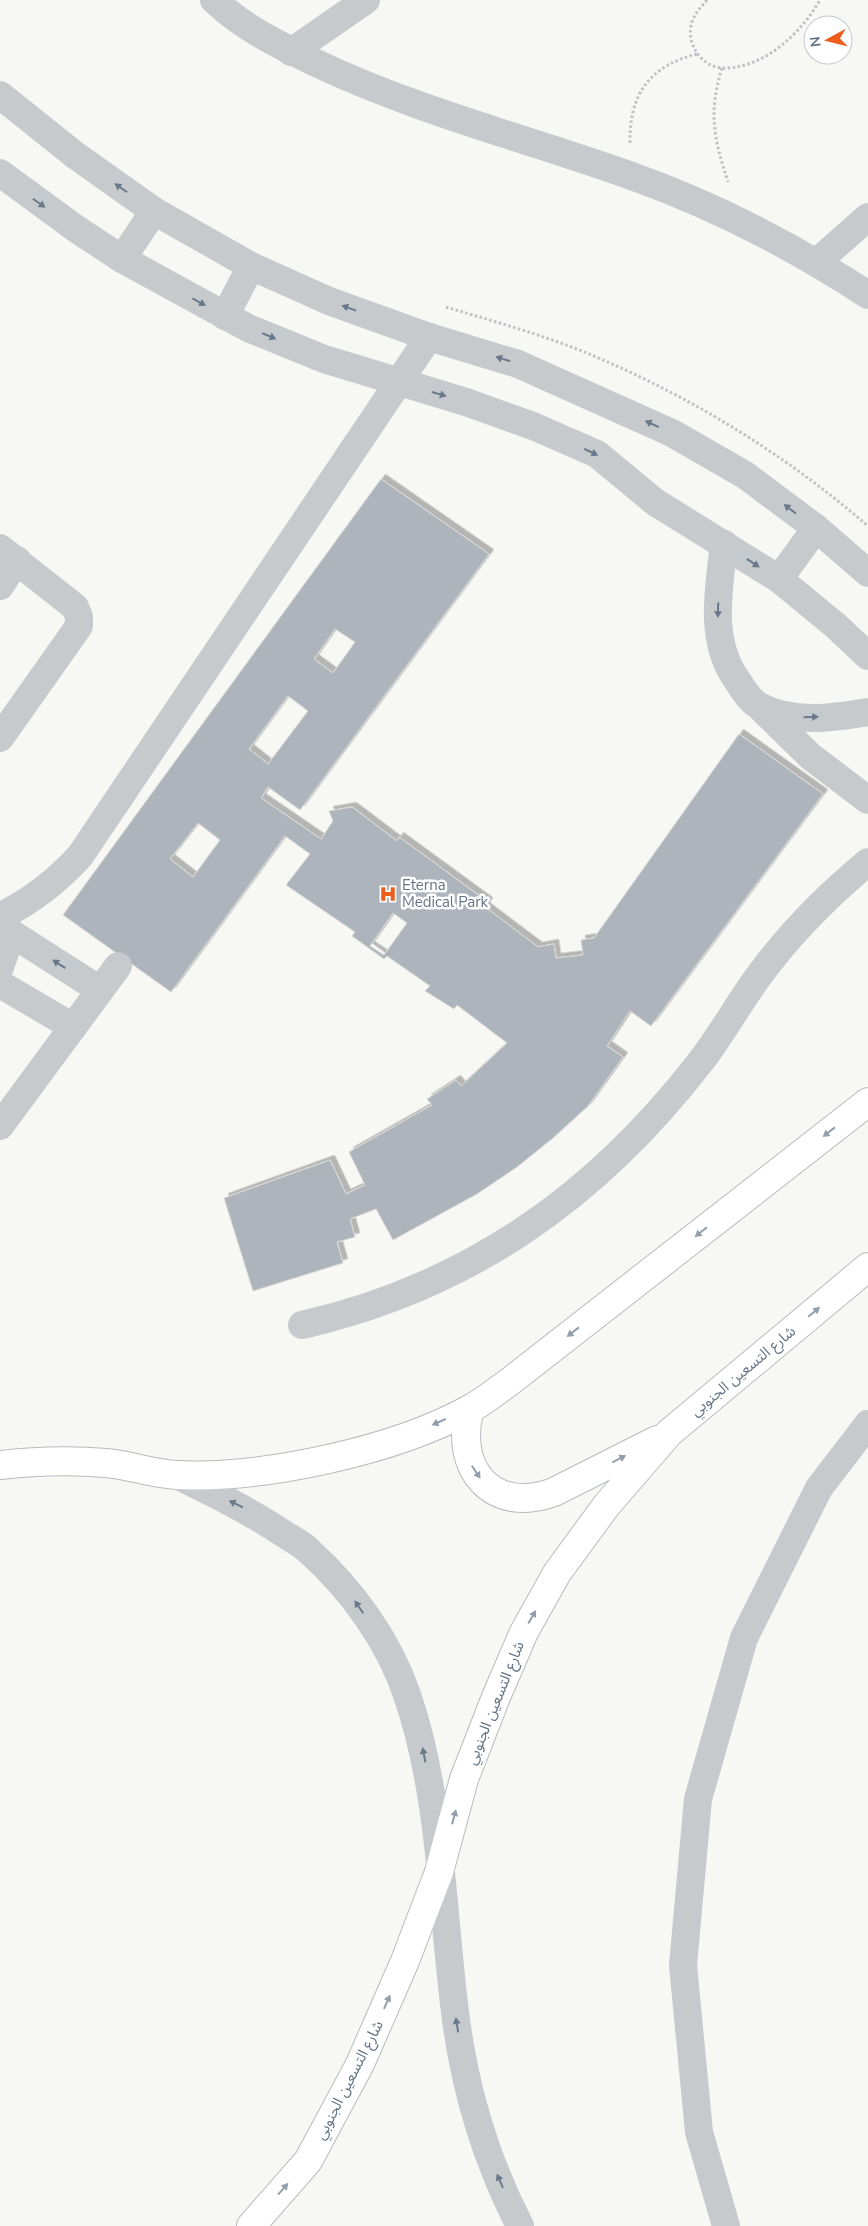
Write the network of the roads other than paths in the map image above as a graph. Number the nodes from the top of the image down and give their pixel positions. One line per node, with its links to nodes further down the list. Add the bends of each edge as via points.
1 (214, 0): 3 (street)
2 (366, 0): 3 (street)
3 (291, 52): 9 (street, via 424,108 631,175 740,221)
4 (0, 95): 6 (street, one-way to 4, via 75,155)
5 (0, 173): 8 (street, one-way to 8, via 67,223)
6 (154, 211): 8 (street); 10 (street)
7 (868, 217): 9 (street)
8 (122, 258): 12 (street, one-way to 12)
9 (817, 262): 11 (street)
10 (251, 266): 12 (street); 13 (street, one-way to 10, via 329,301)
11 (868, 295)
12 (225, 316): 14 (street, one-way to 14, via 324,359)
13 (429, 337): 14 (street); 15 (street, one-way to 13, via 745,475 672,433 518,364)
14 (398, 382): 16 (street, one-way to 16, via 533,426 597,454 655,502); 27 (street, via 80,856 62,876)
15 (816, 528): 18 (street); 19 (street)
16 (724, 544): 19 (street, one-way to 19); 22 (street, one-way to 22, via 718,611 720,643 727,666)
17 (9, 554): 20 (street); 24 (street, via 75,607 79,626)
18 (868, 573)
19 (779, 579): 21 (street)
20 (0, 586)
21 (868, 656)
22 (758, 706): 23 (street, one-way to 23, via 794,717 839,717); 25 (street, via 810,756)
23 (868, 712)
24 (0, 738)
25 (866, 794)
26 (868, 862): 36 (street, via 808,916 782,946 701,1061 663,1108 627,1145 556,1207 516,1236 445,1277 373,1307)
27 (4, 919): 29 (street, via 6,952); 31 (street, one-way to 27)
28 (118, 966): 31 (street)
29 (0, 967)
30 (0, 984): 32 (street)
31 (100, 990): 32 (street)
32 (73, 1027): 34 (street)
33 (868, 1102): 37 (main road, one-way to 37, via 508,1383)
34 (0, 1126)
35 (868, 1267): 39 (main road, شارع التسعين الجنوبي, one-way to 35)
36 (302, 1325)
37 (470, 1409): 39 (main road, one-way to 39, via 464,1444 473,1468 490,1488 504,1496 521,1499 538,1498 554,1492); 41 (main road, one-way to 41, via 386,1442 317,1461 240,1473)
38 (868, 1424): 45 (street, via 819,1488 744,1638 698,1798 683,1965 699,2132)
39 (669, 1433): 42 (main road, شارع التسعين الجنوبي, one-way to 39, via 464,1779 524,1632 557,1573 601,1513)
40 (0, 1465): 41 (main road, via 34,1461 106,1463)
41 (176, 1475): 42 (street, one-way to 41, via 423,1751 407,1694 382,1641 349,1592 308,1550 252,1512)
42 (439, 1872): 43 (main road, شارع التسعين الجنوبي, one-way to 42, via 308,2161 360,2064 406,1961); 44 (street, one-way to 42, via 493,2165 463,2064)
43 (251, 2226)
44 (520, 2226)
45 (726, 2226)

